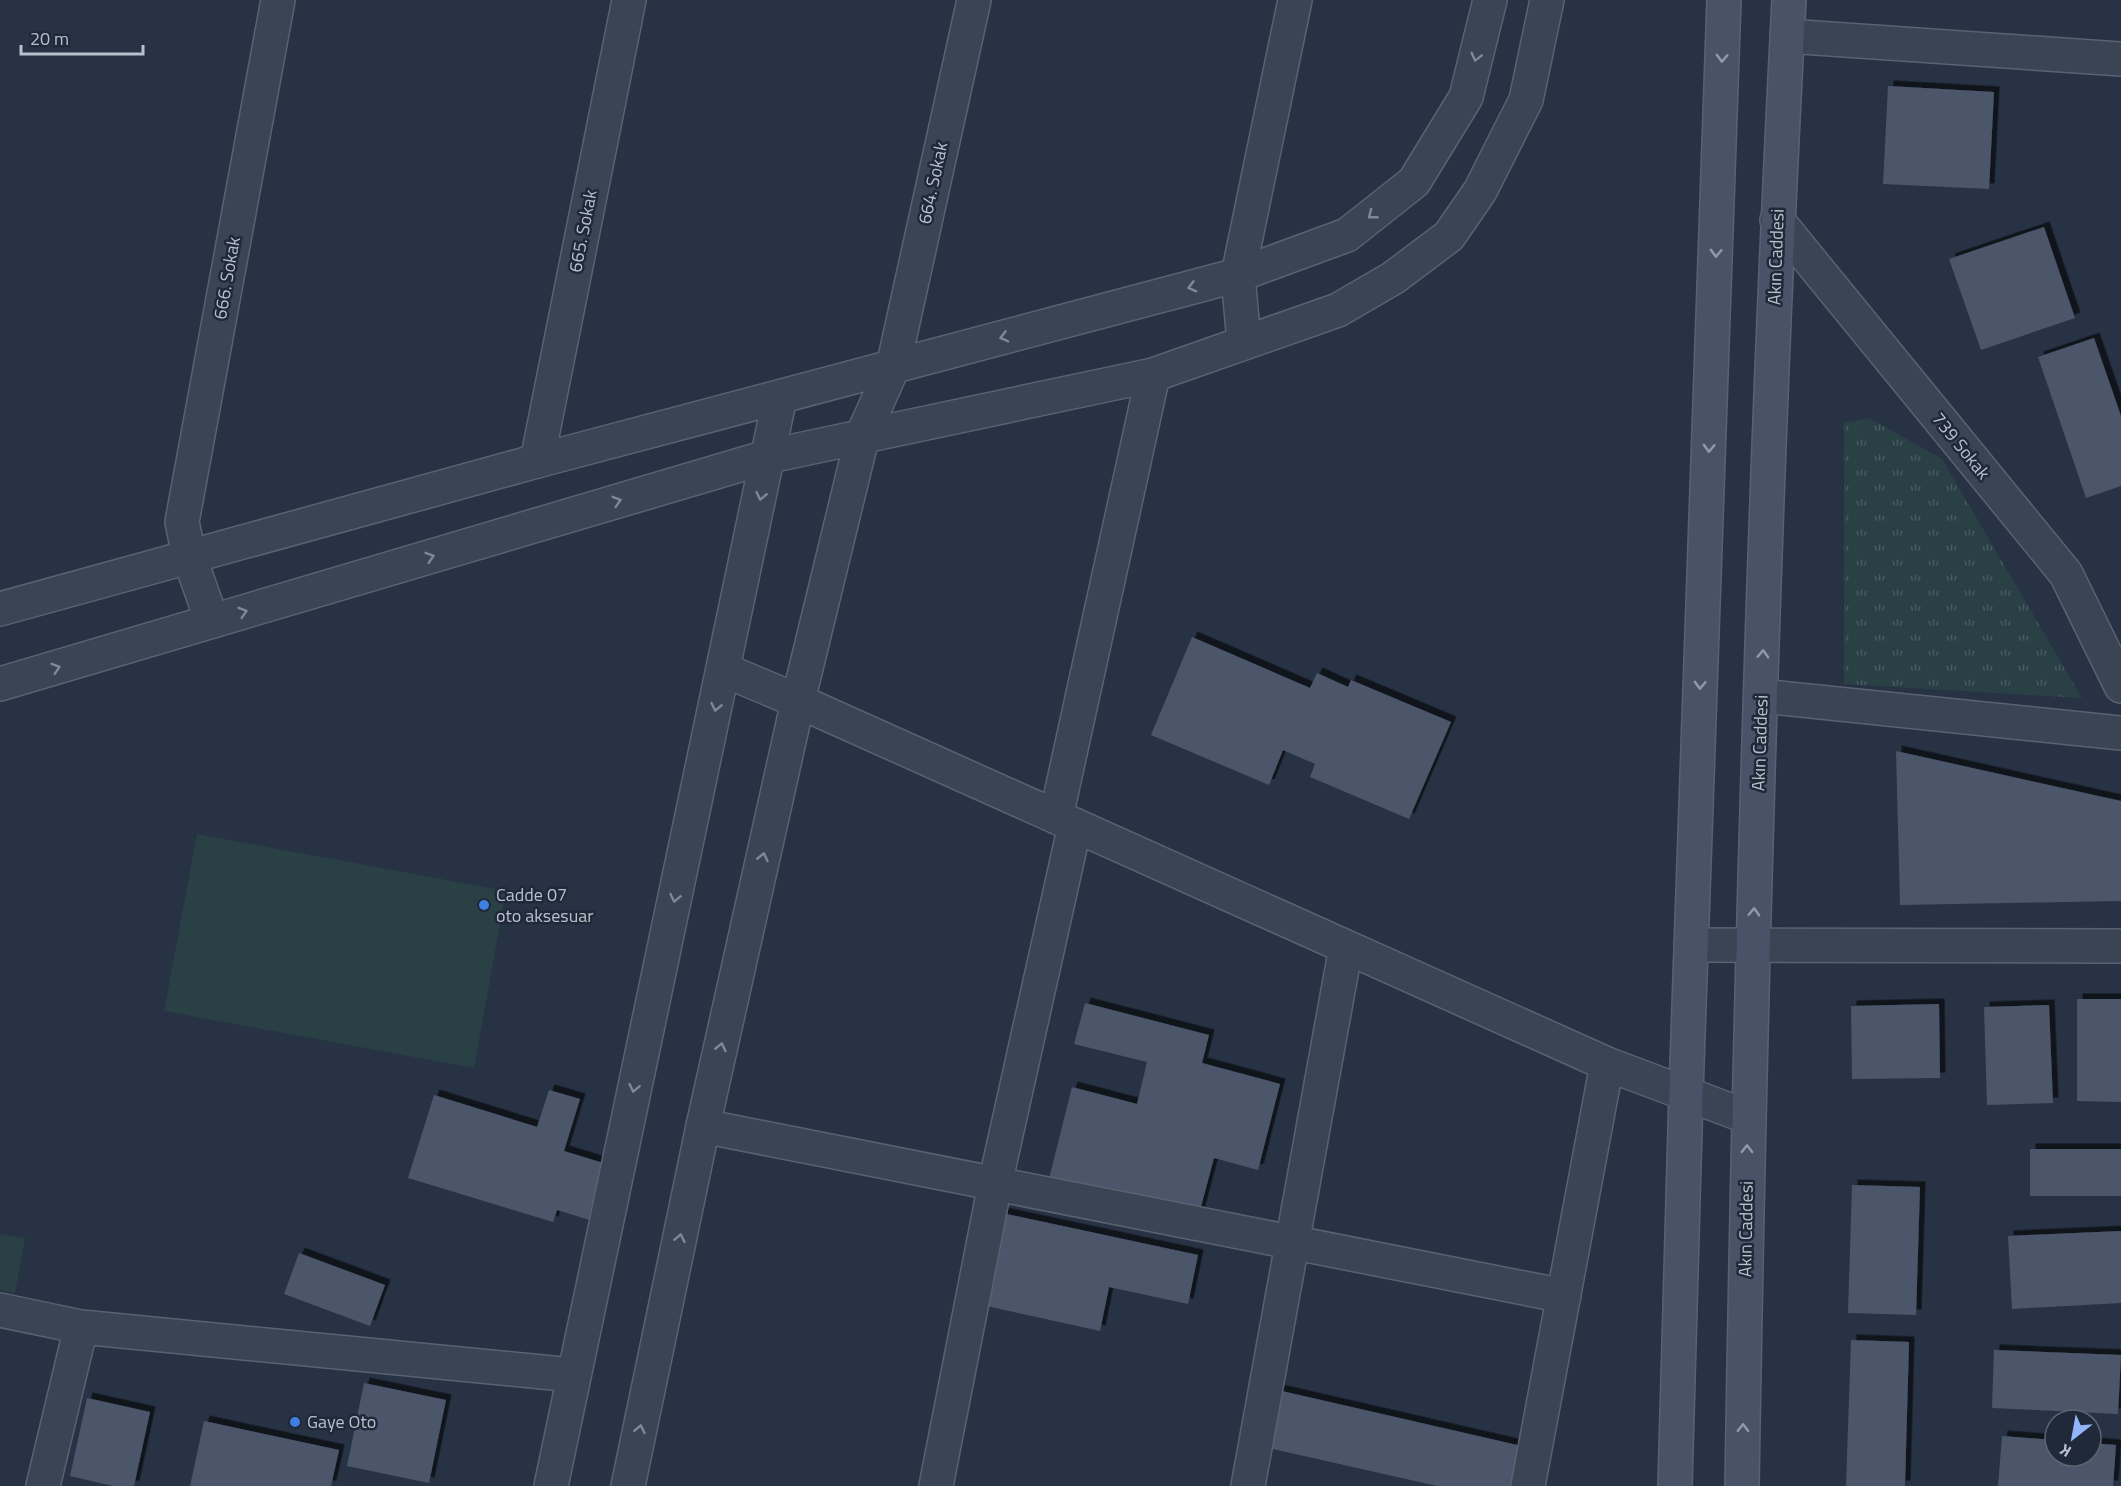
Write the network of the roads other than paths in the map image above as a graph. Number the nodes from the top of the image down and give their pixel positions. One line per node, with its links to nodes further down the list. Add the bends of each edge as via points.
1 (278, 0): 20 (street, 666. Sokak, via 182,522)
2 (629, 0): 19 (street, 665. Sokak)
3 (974, 0): 14 (street, 664. Sokak)
4 (1295, 0): 12 (street)
5 (1490, 0): 12 (street, one-way to 12, via 1466,97 1414,182 1347,235)
6 (1547, 0): 13 (street, via 1526,100 1480,190 1449,236 1393,278 1338,310)
7 (1724, 0): 30 (main road, one-way to 30)
8 (1789, 0): 9 (main road, Akın Caddesi)
9 (1787, 36): 10 (street); 11 (main road, Akın Caddesi)
10 (2121, 59)
11 (1777, 220): 25 (street, 739 Sokak, via 2066,574); 26 (main road, Akın Caddesi, one-way to 11)
12 (1238, 275): 13 (street); 14 (street, one-way to 14)
13 (1244, 343): 15 (street)
14 (892, 367): 16 (street); 17 (street, 664. Sokak)
15 (1153, 375): 17 (street); 29 (street)
16 (780, 397): 18 (street); 19 (street)
17 (863, 434): 18 (street); 27 (street, 664. Sokak)
18 (770, 456): 22 (street, one-way to 18); 23 (street, one-way to 23)
19 (537, 461): 20 (street)
20 (189, 556): 21 (street); 22 (street, 666. Sokak)
21 (0, 609)
22 (212, 621): 24 (street, one-way to 22)
23 (724, 670): 27 (street); 43 (street, one-way to 43)
24 (0, 684)
25 (2121, 686)
26 (1761, 696): 28 (street); 33 (main road, Akın Caddesi, one-way to 26)
27 (798, 701): 29 (street); 37 (street, 664. Sokak, one-way to 27)
28 (2121, 733)
29 (1065, 821): 32 (street); 38 (street)
30 (1691, 945): 33 (street); 35 (main road)
31 (2121, 946): 33 (street)
32 (1346, 947): 34 (street); 39 (street)
33 (1753, 947): 36 (main road, Akın Caddesi)
34 (1607, 1064): 35 (street); 40 (street)
35 (1686, 1093): 36 (street); 50 (main road)
36 (1748, 1117): 51 (main road, Akın Caddesi, one-way to 36)
37 (703, 1126): 38 (street); 46 (street, 664. Sokak, one-way to 37)
38 (994, 1184): 39 (street); 47 (street)
39 (1293, 1242): 40 (street); 48 (street)
40 (1564, 1296): 49 (street)
41 (0, 1310): 42 (street)
42 (81, 1327): 43 (street); 44 (street)
43 (573, 1375): 45 (street)
44 (42, 1486)
45 (551, 1486)
46 (628, 1486)
47 (936, 1486)
48 (1248, 1486)
49 (1528, 1486)
50 (1676, 1486)
51 (1742, 1486)

